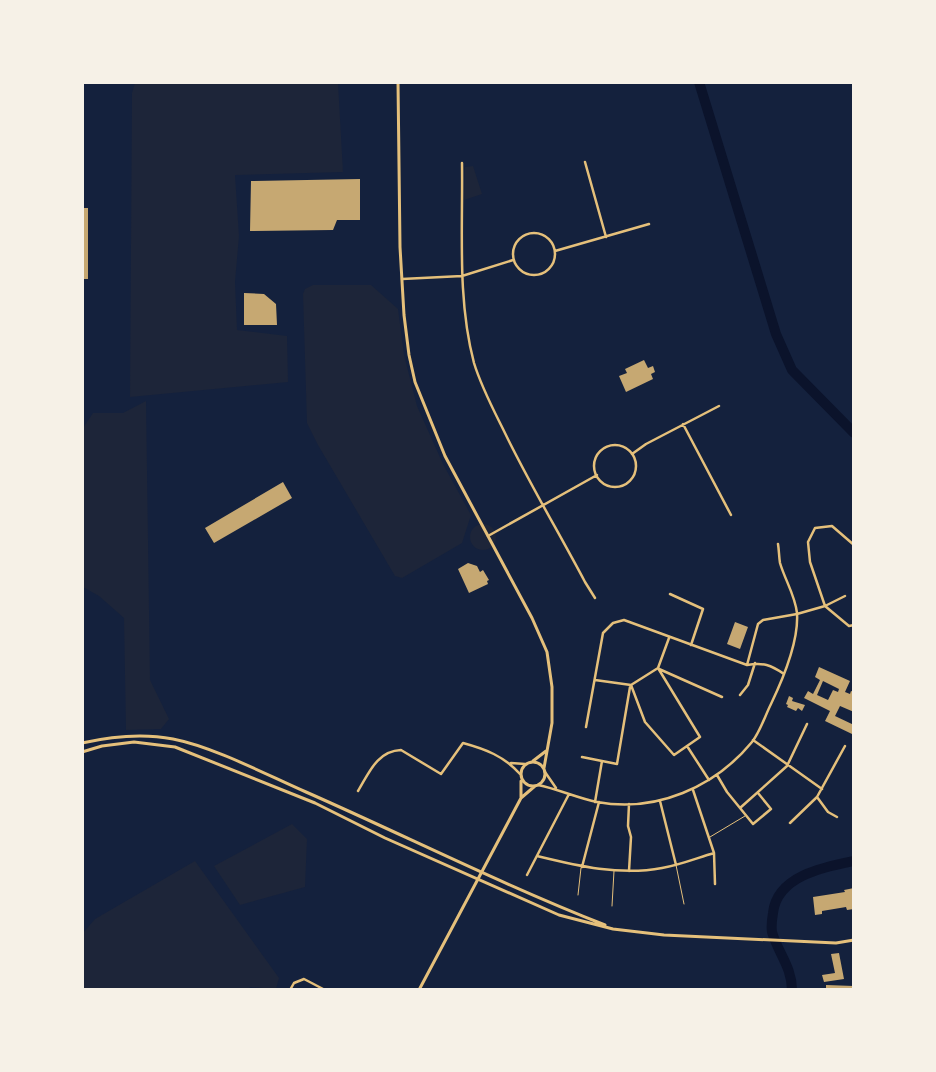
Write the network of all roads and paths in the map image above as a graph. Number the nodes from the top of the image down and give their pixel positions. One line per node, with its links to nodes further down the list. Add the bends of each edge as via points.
1 (398, 82): 9 (main road)
2 (585, 162): 5 (street)
3 (462, 163): 8 (street)
4 (649, 224): 5 (street)
5 (606, 237): 6 (street)
6 (555, 251): 7 (street, via 553,264 537,275 525,273); 7 (street, via 546,236 528,233 515,244)
7 (513, 260): 8 (street)
8 (462, 276): 9 (street); 14 (street, via 475,366 490,404)
9 (402, 278): 16 (main road, via 406,331 415,382 445,456)
10 (719, 406): 11 (street)
11 (683, 424): 12 (street); 15 (street)
12 (632, 454): 13 (street, via 620,446 607,447 597,456); 13 (street, via 636,470 626,484 607,485)
13 (597, 475): 14 (street)
14 (543, 505): 16 (street); 21 (street)
15 (731, 515)
16 (488, 536): 41 (main road, via 547,652 552,723)
17 (778, 544): 23 (street, via 780,564 793,593)
18 (854, 545): 22 (street, via 832,526 815,528 808,542 810,562)
19 (670, 594): 26 (street, via 703,609)
20 (845, 596): 22 (street)
21 (595, 598)
22 (825, 606): 23 (street); 24 (street, via 849,626)
23 (797, 614): 28 (street, via 763,620 758,624); 30 (street)
24 (854, 625)
25 (669, 638): 26 (street); 29 (street); 31 (street, via 624,620 613,623 603,633)
26 (691, 645): 28 (street)
27 (755, 663): 28 (street); 30 (street, via 771,665); 33 (street, via 748,685)
28 (747, 665)
29 (658, 668): 32 (street); 34 (street); 39 (street, via 700,737)
30 (784, 674): 37 (street)
31 (595, 680): 32 (street); 36 (street)
32 (631, 686): 39 (street, via 645,722 674,756); 45 (street, via 617,764)
33 (740, 695)
34 (722, 697)
35 (807, 724): 48 (street)
36 (586, 728)
37 (753, 740): 48 (street); 51 (street)
38 (82, 743): 78 (main road, via 143,735 174,739 278,780)
39 (687, 746): 53 (street)
40 (845, 746): 56 (street)
41 (546, 751): 44 (main road); 49 (main road)
42 (82, 752): 80 (main road, via 134,742 175,747 315,803)
43 (582, 757): 45 (street)
44 (532, 761): 47 (main road); 49 (main road, via 538,762)
45 (602, 761): 64 (street)
46 (510, 763): 47 (street); 50 (street); 58 (street, via 497,754 463,743 441,774 401,750 393,750 376,761)
47 (525, 764): 50 (main road)
48 (787, 766): 56 (street); 59 (street)
49 (544, 770): 54 (main road, via 544,779); 55 (street)
50 (520, 774): 52 (main road)
51 (717, 775): 53 (street); 67 (street)
52 (522, 780): 54 (main road, via 527,785); 62 (main road)
53 (709, 780): 57 (street)
54 (537, 786): 55 (street); 62 (main road)
55 (557, 789): 60 (street)
56 (822, 789): 61 (street)
57 (693, 790): 63 (street); 71 (street)
58 (358, 791)
59 (757, 792): 67 (street); 68 (street, via 771,810 753,824)
60 (569, 794): 64 (street); 73 (street)
61 (817, 797): 69 (street, via 828,812); 70 (street)
62 (521, 798): 78 (main road)
63 (660, 801): 66 (street); 74 (street)
64 (594, 802): 65 (street)
65 (599, 802): 66 (street); 75 (street)
66 (629, 804): 77 (street)
67 (740, 808): 68 (street)
68 (745, 815): 71 (lane)
69 (838, 817)
70 (790, 823)
71 (709, 838): 72 (street)
72 (714, 853): 74 (street); 81 (street)
73 (536, 856): 75 (street); 79 (street)
74 (676, 864): 77 (street); 83 (lane)
75 (582, 867): 76 (street); 82 (lane)
76 (614, 870): 77 (street); 84 (lane)
77 (629, 871)
78 (481, 873): 80 (main road); 85 (main road)
79 (527, 875)
80 (478, 879): 85 (main road, via 559,915); 89 (main road)
81 (715, 884)
82 (578, 895)
83 (684, 904)
84 (612, 906)
85 (614, 929): 86 (main road, via 664,935 836,943)
86 (854, 940)
87 (290, 990): 88 (street, via 294,982 304,979)
88 (325, 990)
89 (419, 990)

